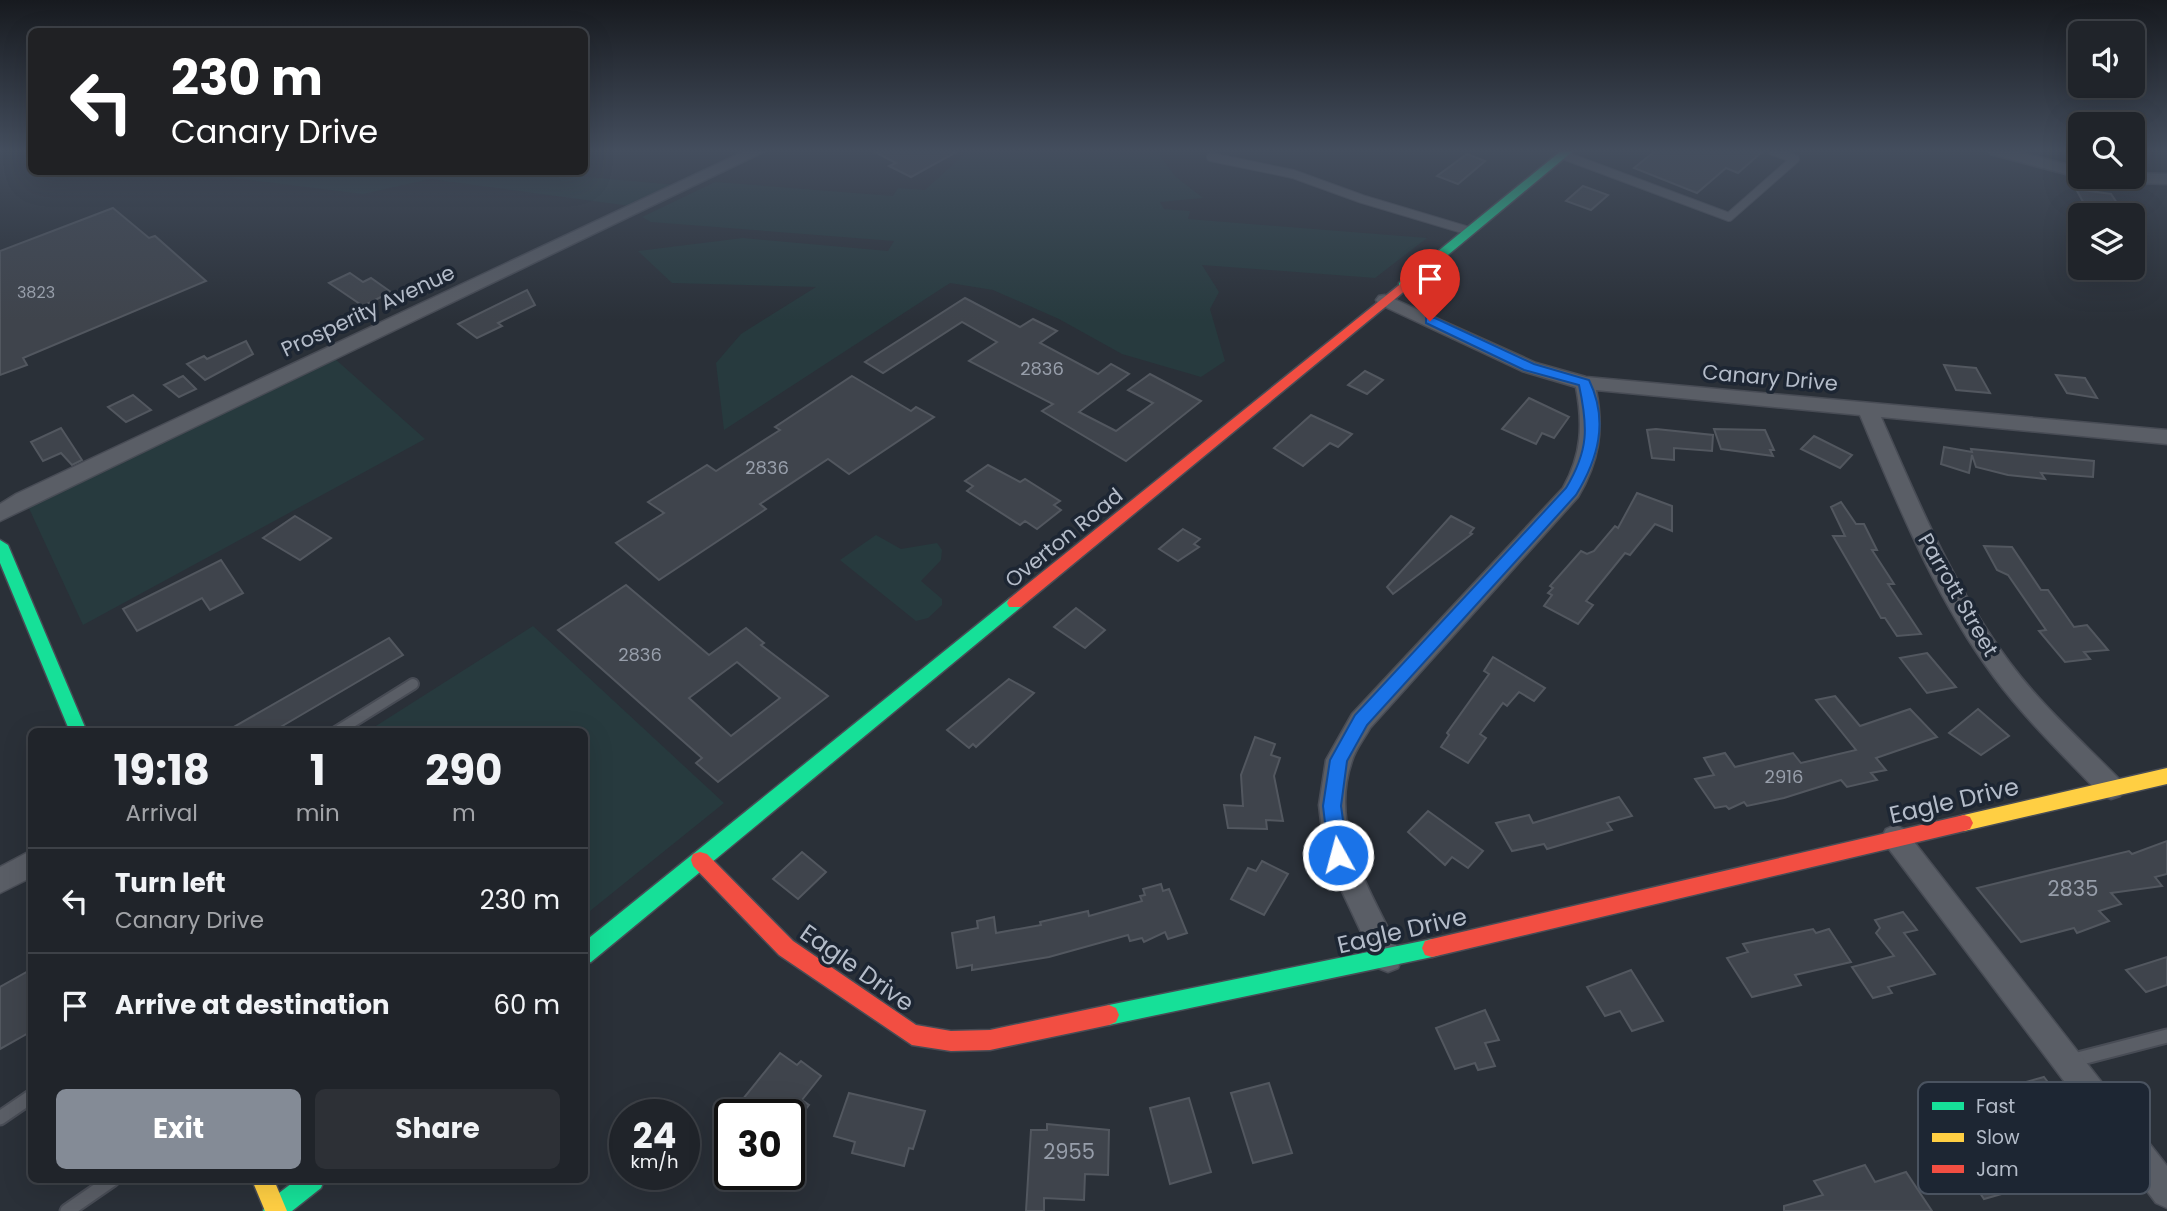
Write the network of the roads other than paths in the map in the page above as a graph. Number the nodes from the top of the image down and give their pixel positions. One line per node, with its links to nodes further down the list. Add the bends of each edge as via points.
1 (639, 208): 11 (street, Prosperity Avenue, via 23,499)
2 (1390, 208): 6 (lane)
3 (1498, 208): 6 (street, Overton Road)
4 (1705, 208): 5 (lane, via 1729,217)
5 (1740, 208)
6 (1469, 231): 7 (street, Overton Road)
7 (1385, 300): 8 (street, Canary Drive, via 1529,367); 19 (street, Overton Road)
8 (1585, 383): 9 (street, Canary Drive); 23 (street, via 1593,419 1592,441 1587,465 1571,492 1361,720 1339,760 1332,806 1338,855)
9 (1868, 410): 10 (street, Canary Drive); 17 (street, Parrott Street, via 1934,559 1969,623 2004,673)
10 (2167, 437)
11 (0, 514)
12 (0, 545): 14 (street)
13 (413, 684): 15 (lane)
14 (77, 728)
15 (342, 728)
16 (2167, 776): 17 (street, Eagle Drive)
17 (2111, 788): 18 (street, Eagle Drive)
18 (1895, 837): 23 (street, Eagle Drive); 25 (street)
19 (700, 860): 22 (street, Overton Road); 23 (street, Eagle Drive, via 786,948 912,1035 951,1041 990,1040)
20 (28, 864): 21 (street)
21 (0, 881)
22 (588, 952)
23 (1388, 958)
24 (2167, 1037): 25 (lane)
25 (2067, 1062): 26 (street)
26 (2082, 1082)
27 (28, 1100): 28 (lane)
28 (0, 1118)
29 (2150, 1170): 33 (street)
30 (108, 1183): 34 (lane)
31 (264, 1183): 35 (street)
32 (309, 1183): 35 (street)
33 (2167, 1192)
34 (67, 1211)
35 (275, 1211)

